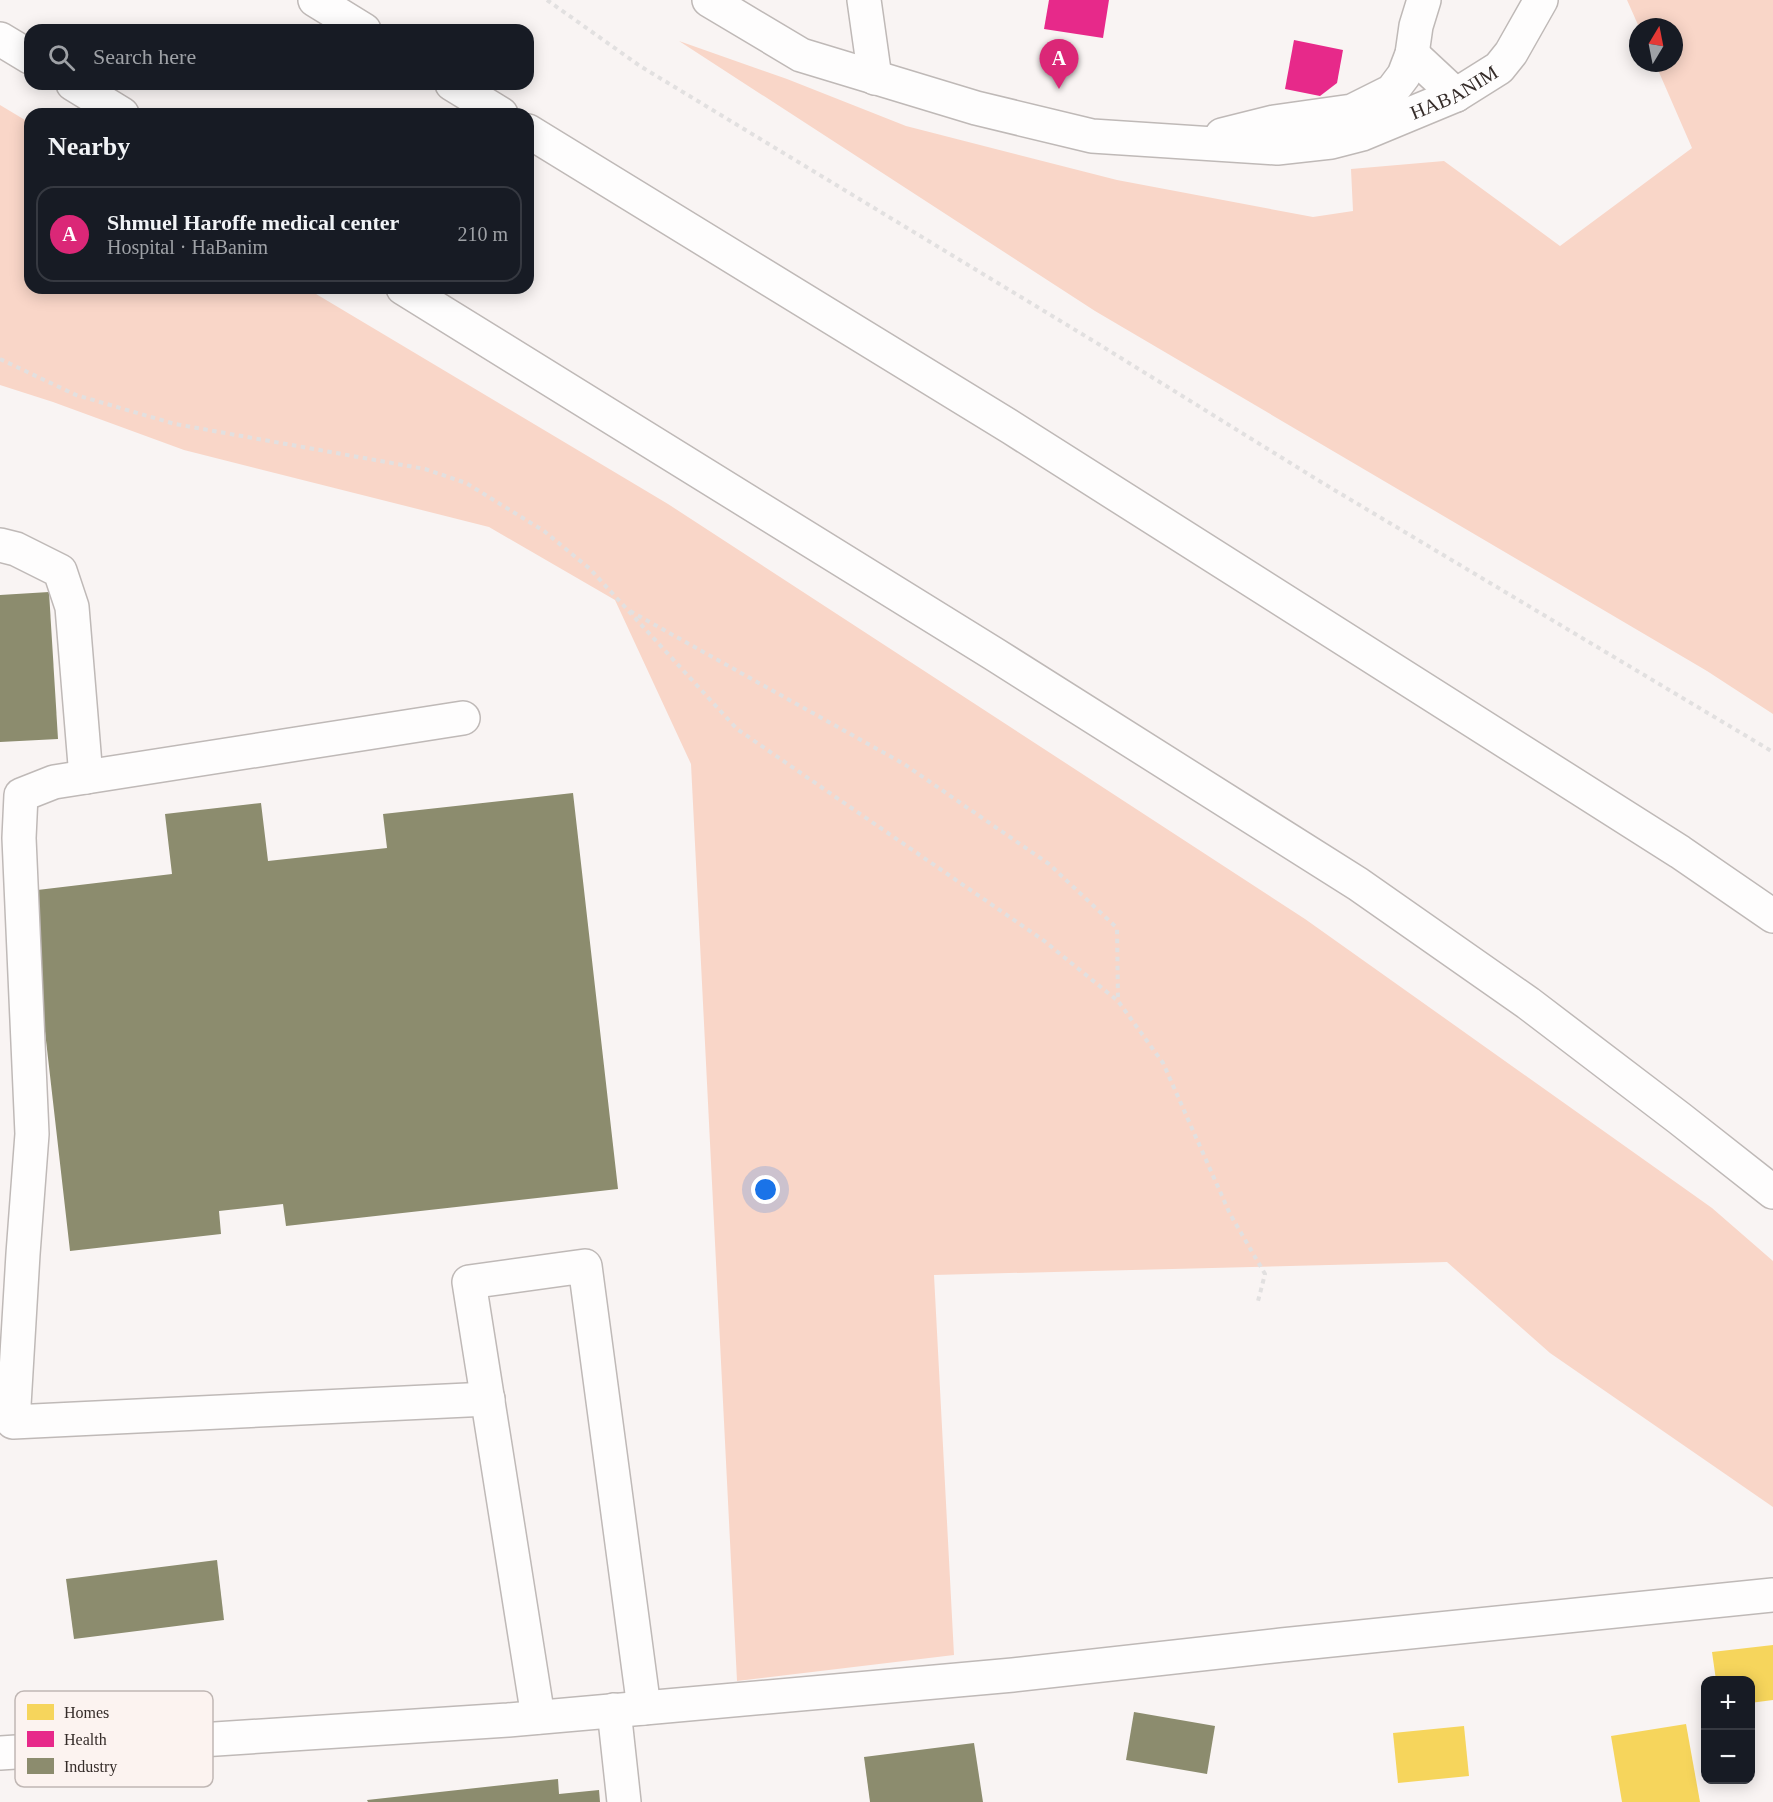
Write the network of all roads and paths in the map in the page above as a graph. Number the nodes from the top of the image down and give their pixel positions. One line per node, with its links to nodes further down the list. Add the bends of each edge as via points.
1 (315, 0): 7 (main road)
2 (547, 0): 24 (path, via 650,72 1321,482)
3 (709, 0): 11 (main road, via 801,55)
4 (864, 0): 11 (main road)
5 (1424, 0): 10 (main road, HABANIM)
6 (1541, 0): 14 (main road, HABANIM, via 1499,68)
7 (354, 24)
8 (0, 39): 9 (main road)
9 (24, 53)
10 (1412, 54): 14 (main road); 17 (main road, HABANIM, via 1404,75 1392,90)
11 (875, 78): 17 (main road, via 1092,136 1277,148)
12 (84, 90): 15 (main road)
13 (462, 90): 16 (main road)
14 (1456, 95): 17 (main road, HABANIM, via 1362,134)
15 (112, 108)
16 (491, 108)
17 (1328, 128)
18 (534, 135): 26 (main road, via 1012,428 1670,846)
19 (413, 294): 29 (main road, via 984,647 1358,884 1528,1003)
20 (0, 359): 22 (path, via 76,395 175,424 425,469 466,483 544,531 590,569)
21 (0, 545): 25 (main road, via 60,571 72,607)
22 (627, 609): 28 (path, via 737,729 1043,940); 28 (path, via 904,764 1049,864 1117,928)
23 (463, 718): 25 (main road)
24 (1773, 752)
25 (86, 777): 27 (main road, via 54,782 21,795)
26 (1773, 916)
27 (12, 966): 30 (main road, via 32,1134)
28 (1118, 1001): 31 (path, via 1163,1063 1230,1214 1265,1274)
29 (1773, 1192)
30 (11, 1253): 32 (main road, via 13,1422)
31 (1257, 1305)
32 (488, 1399): 34 (main road, via 469,1282 585,1266); 35 (main road)
33 (1773, 1595): 34 (main road, via 1013,1675)
34 (629, 1709): 35 (main road); 39 (main road)
35 (538, 1717): 36 (main road)
36 (213, 1739)
37 (15, 1752): 38 (main road)
38 (0, 1753)
39 (624, 1802)

